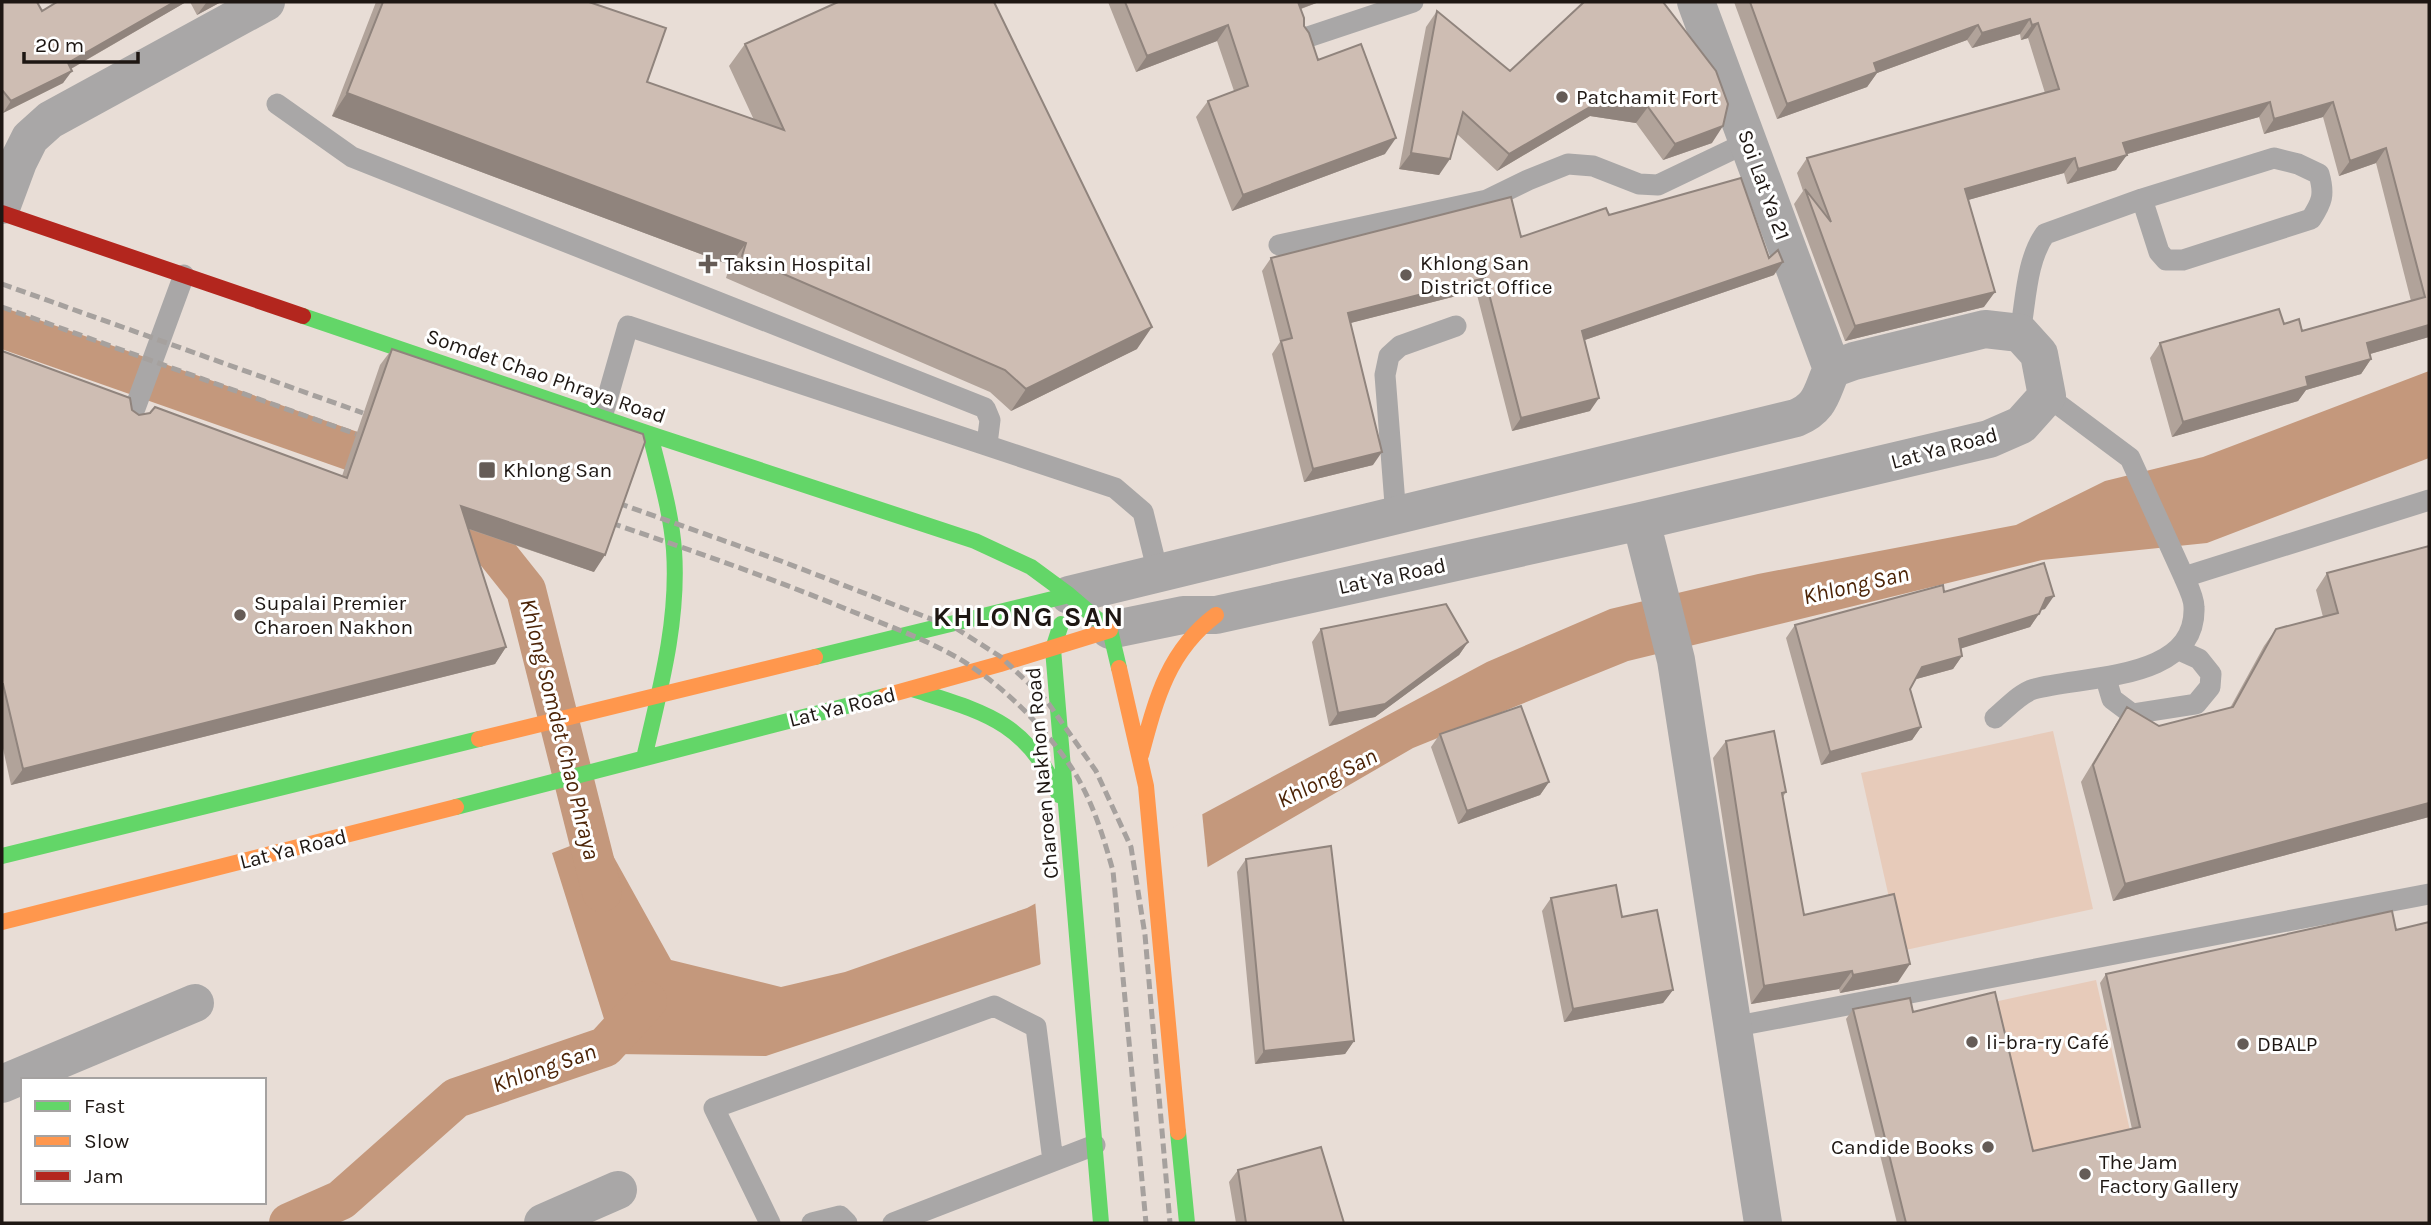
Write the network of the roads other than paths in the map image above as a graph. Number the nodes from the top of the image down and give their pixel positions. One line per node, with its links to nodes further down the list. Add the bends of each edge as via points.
1 (266, 2): 8 (street, via 50,120 30,138)
2 (1413, 2): 4 (lane)
3 (1696, 2): 6 (street, Soi Lat Ya 21)
4 (1305, 38)
5 (277, 104): 19 (lane, via 352,157 985,408 990,420)
6 (1748, 142): 10 (lane, via 1658,185 1639,184 1593,166 1568,164 1487,201); 14 (street, Soi Lat Ya 21)
7 (2142, 199): 7 (lane, via 2274,158 2319,174 2324,190 2311,219 2183,260 2166,260 2159,252); 13 (lane, via 2045,234 2036,246)
8 (2, 205)
9 (2, 213): 11 (main road, Somdet Chao Phraya Road)
10 (1279, 246)
11 (184, 275): 16 (main road, Somdet Chao Phraya Road); 17 (lane)
12 (1456, 326): 21 (lane, via 1400,346 1389,356 1385,375)
13 (2020, 333): 14 (street, via 1985,329); 15 (street, via 2039,354)
14 (1832, 369): 21 (street, via 1822,398 1809,413 1796,418)
15 (2047, 396): 22 (street, Lat Ya Road, via 2021,425 1989,439); 23 (lane, via 2130,458)
16 (602, 417): 18 (main road, Somdet Chao Phraya Road); 19 (lane, via 628,326)
17 (131, 419)
18 (650, 434): 25 (main road, Somdet Chao Phraya Road, via 975,541 1031,567); 32 (main road, via 674,551 670,636)
19 (987, 444): 24 (lane, via 1115,488 1143,512)
20 (2429, 500): 23 (lane)
21 (1396, 517): 24 (street)
22 (1641, 521): 26 (street, Lat Ya Road); 41 (street, via 1676,660)
23 (2182, 572): 29 (lane, via 2194,606 2191,632)
24 (1158, 573): 25 (street)
25 (1069, 595): 27 (main road); 28 (main road, Charoen Nakhon Road); 32 (main road)
26 (1216, 615): 27 (street, Lat Ya Road, via 1183,615); 34 (main road, via 1191,635 1175,662 1154,709)
27 (1110, 630): 28 (main road, Lat Ya Road); 34 (main road)
28 (1053, 649): 31 (main road, Lat Ya Road); 36 (main road, Charoen Nakhon Road)
29 (2179, 650): 30 (lane); 30 (lane, via 2199,659 2211,674 2210,687 2196,704 2132,714 2112,698)
30 (2106, 679): 33 (lane, via 2030,690)
31 (912, 689): 35 (main road, Lat Ya Road); 36 (main road, via 984,714 1030,744 1052,775)
32 (657, 695): 35 (main road); 37 (main road)
33 (1996, 718)
34 (1141, 757): 52 (main road)
35 (645, 758): 39 (main road, Lat Ya Road)
36 (1067, 825): 43 (main road, Charoen Nakhon Road)
37 (2, 856)
38 (2429, 894): 41 (lane)
39 (2, 922)
40 (195, 1003): 42 (street)
41 (1732, 1027): 53 (street)
42 (2, 1084)
43 (1095, 1144): 44 (lane); 51 (main road, Charoen Nakhon Road)
44 (1053, 1161): 47 (lane, via 1036,1027 994,1006 714,1108); 50 (lane)
45 (618, 1190): 46 (street)
46 (543, 1223)
47 (770, 1223)
48 (812, 1223): 49 (lane, via 840,1216)
49 (847, 1223)
50 (893, 1223)
51 (1101, 1223)
52 (1187, 1223)
53 (1763, 1223)

